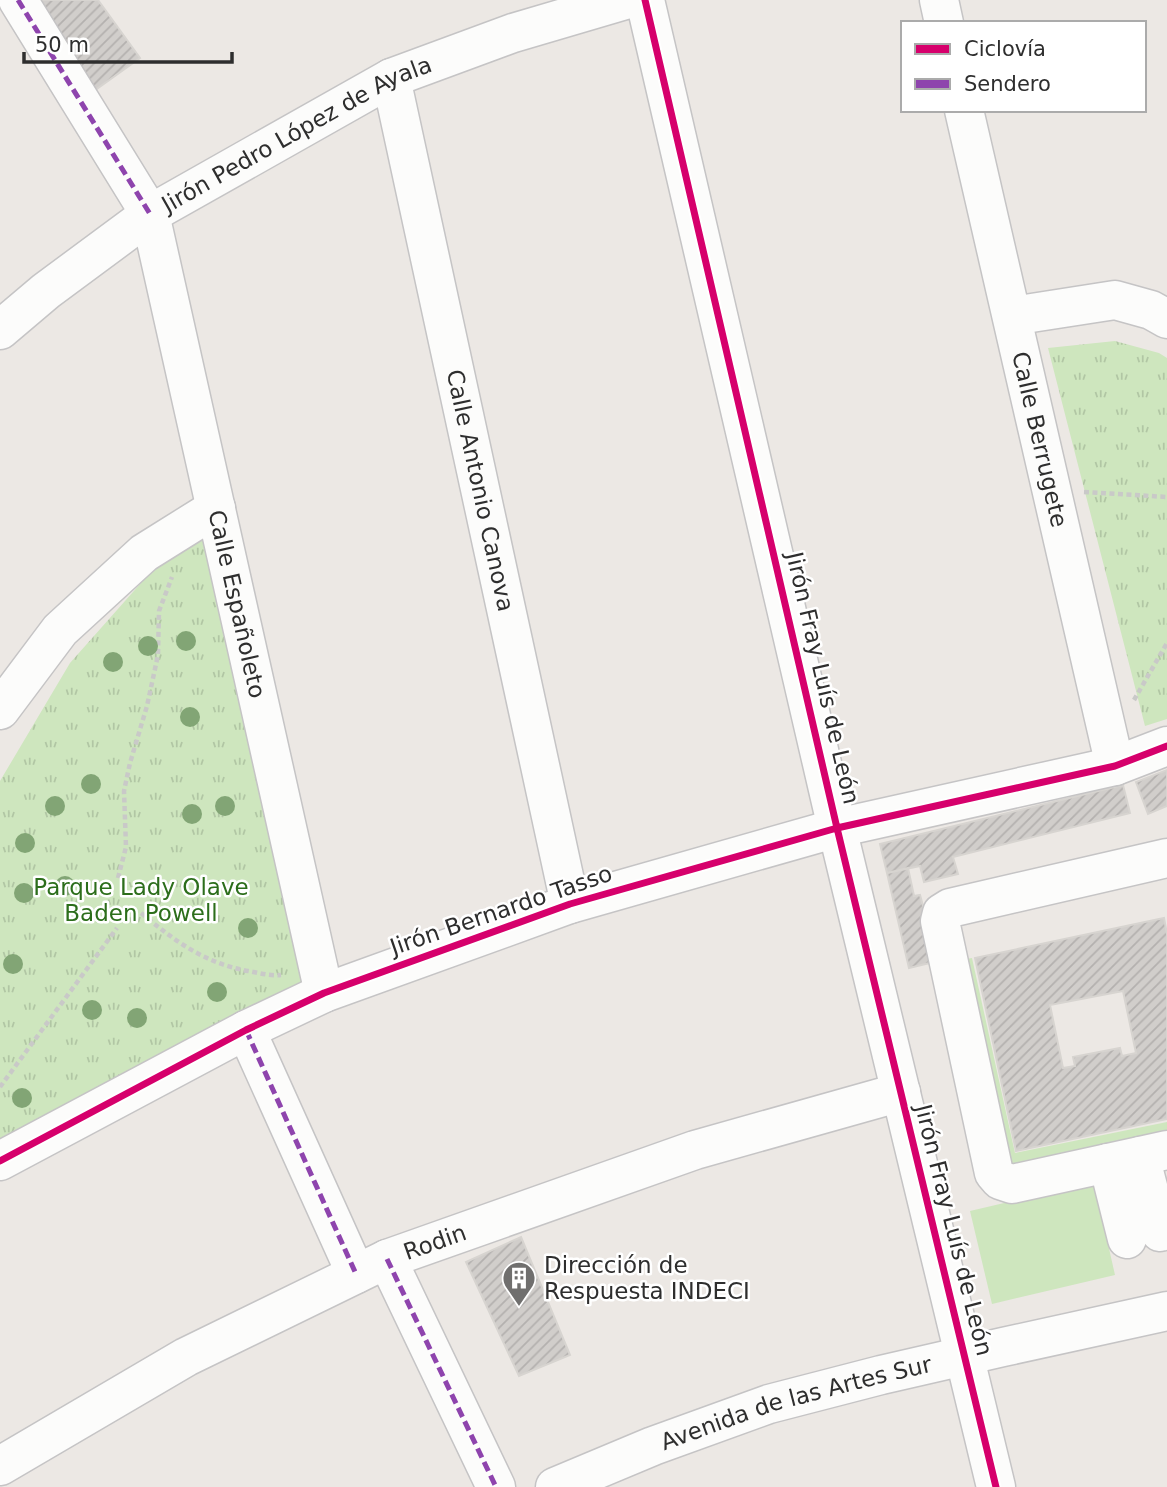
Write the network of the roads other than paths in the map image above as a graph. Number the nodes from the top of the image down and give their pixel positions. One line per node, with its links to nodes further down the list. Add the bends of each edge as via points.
1 (18, 0): 8 (street, Calle Españoleto)
2 (625, 0): 6 (street, Jirón Pedro López de Ayala, via 513,33)
3 (645, 0): 16 (street, Jirón Fray Luís de León)
4 (939, 0): 5 (street)
5 (944, 21)
6 (391, 78): 8 (street, Jirón Pedro López de Ayala); 18 (street, Calle Antonio Canova)
7 (964, 112): 9 (street, Calle Berrugete)
8 (150, 214): 11 (street, Jirón Pedro López de Ayala); 12 (street, Calle Españoleto)
9 (1012, 316): 10 (street, via 1115,300); 15 (street, Calle Berrugete)
10 (1167, 319)
11 (0, 330)
12 (216, 508): 13 (street, via 144,553 60,630); 19 (street, Calle Españoleto)
13 (0, 710)
14 (1167, 746): 15 (street, Jirón Bernardo Tasso)
15 (1112, 755): 16 (street, Jirón Bernardo Tasso)
16 (838, 828): 18 (street, Jirón Bernardo Tasso); 21 (street, Jirón Fray Luís de León)
17 (1167, 858): 22 (street, via 950,908 940,921 994,1173 1012,1185)
18 (570, 904): 19 (street, Jirón Bernardo Tasso)
19 (322, 983): 20 (street, Jirón Bernardo Tasso)
20 (246, 1030): 23 (street, Jirón Bernardo Tasso); 25 (street)
21 (901, 1093): 25 (street, Rodin, via 695,1150); 27 (street, Jirón Fray Luís de León)
22 (1138, 1157): 24 (street)
23 (0, 1161)
24 (1144, 1235)
25 (372, 1266): 28 (street, Rodin, via 186,1357); 29 (street)
26 (1167, 1311): 27 (street, Avenida de las Artes Sur)
27 (964, 1356): 30 (street, Avenida de las Artes Sur, via 769,1404); 31 (street, Jirón Fray Luís de León)
28 (0, 1466)
29 (496, 1487)
30 (555, 1487)
31 (996, 1487)

